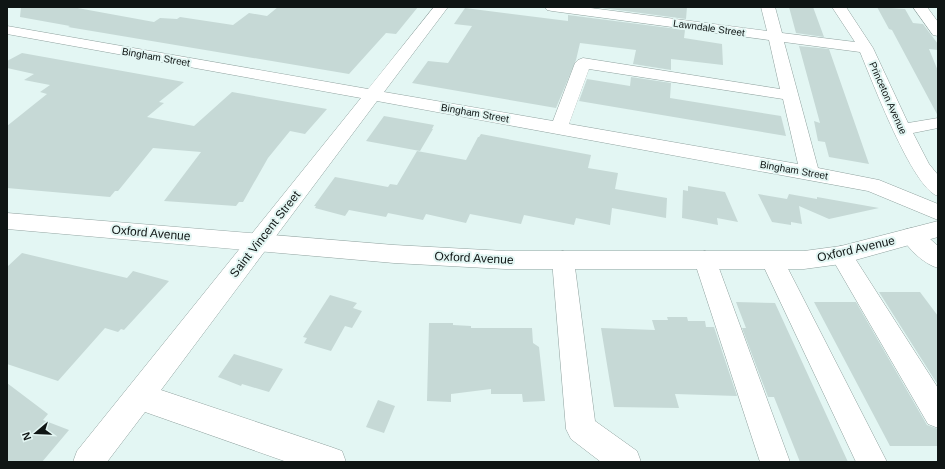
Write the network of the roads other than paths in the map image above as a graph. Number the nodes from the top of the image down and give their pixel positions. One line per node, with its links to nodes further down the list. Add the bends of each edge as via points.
1 (441, 7): 11 (street, Saint Vincent Street)
2 (552, 7): 8 (street, Lawndale Street)
3 (768, 7): 8 (street)
4 (839, 7): 9 (street, Princeton Avenue)
5 (920, 7): 7 (street)
6 (7, 30): 11 (street, Bingham Street)
7 (938, 32)
8 (776, 37): 9 (street, Lawndale Street); 10 (street)
9 (866, 48): 14 (street, Princeton Avenue)
10 (790, 94): 13 (street, via 583,63); 15 (street)
11 (374, 95): 13 (street, Bingham Street); 21 (street, Saint Vincent Street)
12 (938, 122): 14 (street)
13 (559, 128): 15 (street, Bingham Street)
14 (902, 129): 16 (street, Princeton Avenue, via 921,167)
15 (810, 173): 17 (street, Bingham Street, via 872,185)
16 (938, 189)
17 (938, 212)
18 (7, 221): 21 (street, Oxford Avenue)
19 (938, 229): 20 (street, Oxford Avenue)
20 (912, 236): 22 (street, Oxford Avenue); 23 (street)
21 (259, 242): 24 (street, Oxford Avenue, via 461,258); 27 (street, Saint Vincent Street)
22 (841, 255): 26 (street, Oxford Avenue); 28 (street)
23 (938, 259)
24 (562, 260): 25 (street, Oxford Avenue); 31 (street, via 581,428)
25 (705, 260): 26 (street, Oxford Avenue); 32 (street)
26 (773, 261): 33 (street)
27 (139, 396): 29 (street, Saint Vincent Street); 30 (street)
28 (938, 414)
29 (88, 462)
30 (331, 462)
31 (626, 462)
32 (775, 462)
33 (872, 462)

